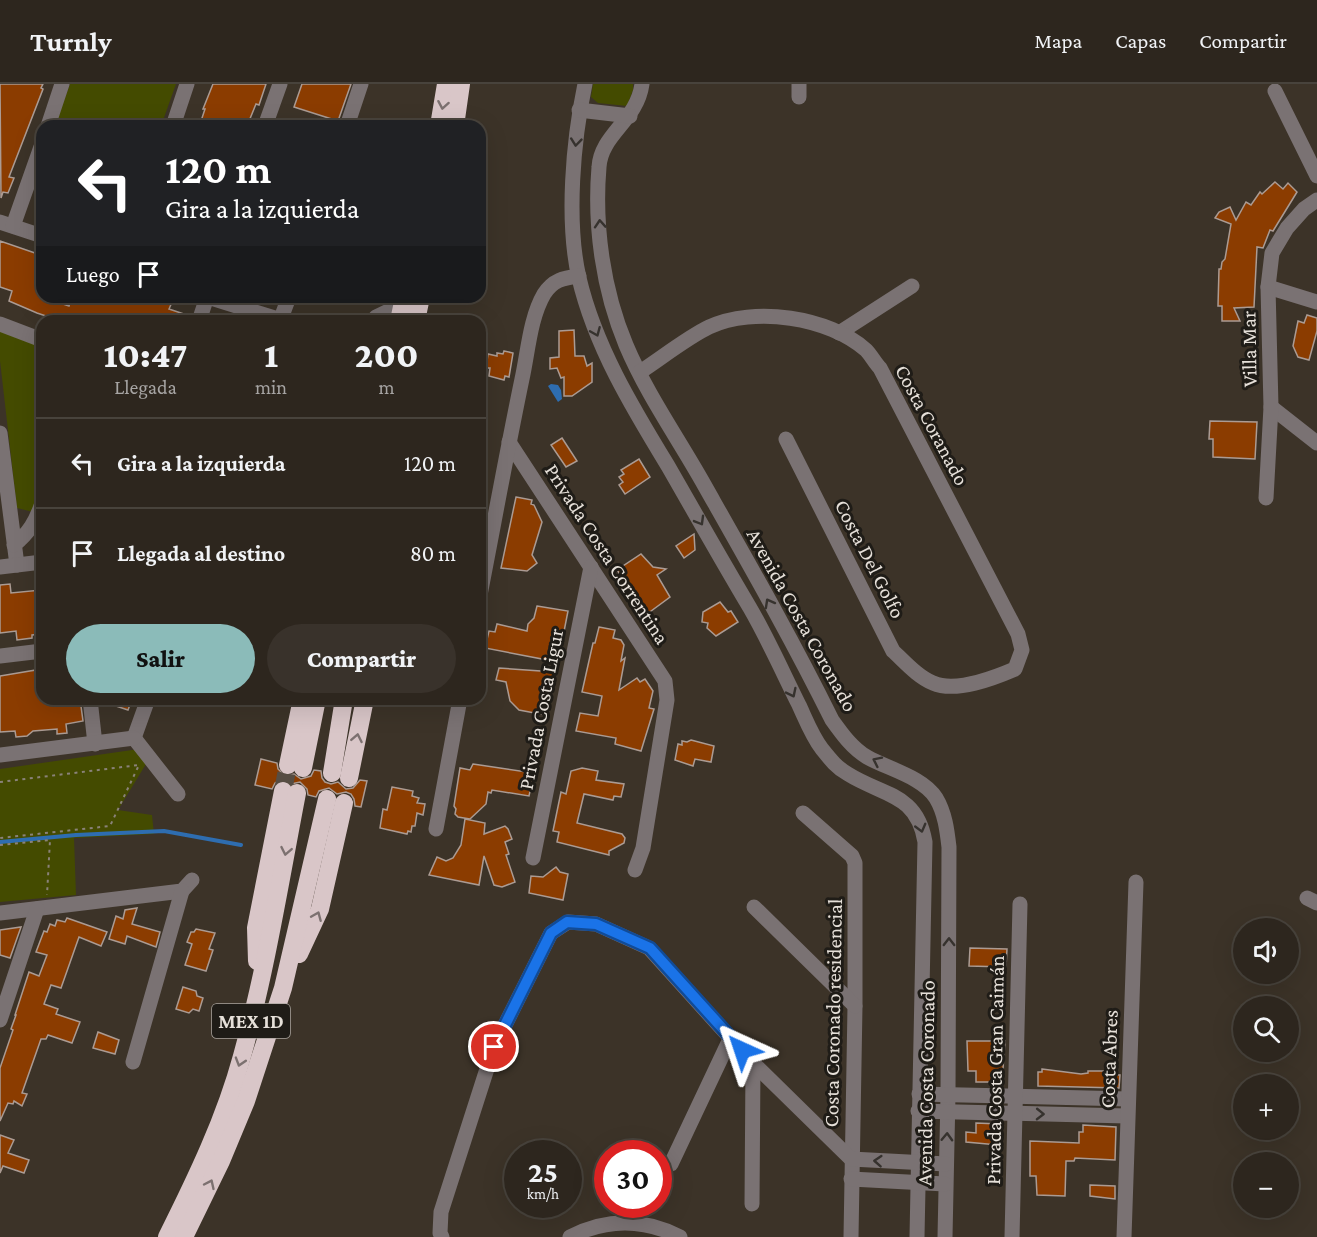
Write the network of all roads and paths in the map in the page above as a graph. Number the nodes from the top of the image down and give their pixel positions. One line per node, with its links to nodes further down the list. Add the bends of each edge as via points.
1 (62, 84): 12 (street)
2 (187, 84): 13 (street)
3 (280, 84): 14 (street)
4 (361, 84): 15 (street)
5 (446, 84): 16 (highway, one-way to 16)
6 (461, 84): 17 (highway)
7 (585, 84): 10 (street, Avenida Costa Coronado)
8 (642, 84): 11 (street, Avenida Costa Coronado)
9 (1275, 91): 19 (street)
10 (579, 111): 11 (street); 23 (street, Avenida Costa Coronado, one-way to 23, via 573,168)
11 (630, 116): 34 (street, Avenida Costa Coronado, one-way to 11, via 616,319 606,282 598,195 603,148)
12 (50, 120)
13 (175, 120)
14 (267, 120)
15 (349, 120)
16 (440, 120)
17 (456, 120)
18 (36, 158): 21 (street)
19 (1317, 176)
20 (1311, 204): 25 (street, Villa Mar, via 1287,228 1272,253)
21 (7, 224): 22 (street)
22 (36, 234)
23 (579, 276): 38 (street, via 554,282 544,295); 42 (street, Avenida Costa Coronado, one-way to 42, via 594,327 614,371)
24 (912, 286): 32 (street)
25 (1268, 287): 26 (street); 35 (street, Villa Mar)
26 (1317, 302)
27 (226, 303): 29 (street)
28 (402, 307): 30 (street)
29 (265, 315)
30 (381, 315)
31 (0, 324): 33 (street)
32 (839, 333): 34 (street, Costa Coranado, via 778,316 729,320 708,327); 52 (street, Costa Coranado, via 866,350 880,368 1018,634 1022,650 1015,669 972,683)
33 (36, 338)
34 (640, 372): 40 (street, Avenida Costa Coronado)
35 (1271, 407): 39 (street); 41 (street, Villa Mar)
36 (0, 433): 44 (street)
37 (786, 439): 52 (street, Costa Del Golfo, via 893,651)
38 (509, 442): 46 (street); 49 (street, Privada Costa Correntina)
39 (1317, 442)
40 (706, 487): 42 (street); 85 (street, Avenida Costa Coronado, one-way to 40, via 949,848 945,819 935,796 913,778 866,756 844,738)
41 (1266, 498)
42 (686, 499): 84 (street, Avenida Costa Coronado, one-way to 84, via 754,616 816,740 834,764 898,798 918,816 925,842)
43 (36, 518): 44 (street)
44 (14, 545): 47 (street)
45 (36, 562): 47 (street)
46 (486, 563)
47 (17, 565): 48 (street)
48 (0, 567)
49 (591, 567): 71 (street, Privada Costa Ligur); 72 (street, Privada Costa Correntina, via 665,681 667,690 643,848)
50 (36, 652): 51 (street)
51 (0, 656)
52 (934, 684)
53 (91, 705): 61 (street)
54 (146, 705): 60 (street)
55 (301, 705): 56 (highway, via 296,766)
56 (315, 705)
57 (344, 705): 58 (highway, one-way to 58, via 341,775)
58 (363, 705)
59 (459, 705): 68 (street)
60 (134, 738): 61 (street); 65 (street)
61 (94, 744): 62 (street)
62 (0, 755)
63 (0, 782): 69 (path, via 139,765 110,826)
64 (290, 792): 100 (highway, MEX 1D, one-way to 100, via 256,928 257,999 242,1058 192,1186)
65 (178, 794)
66 (335, 801): 101 (highway, MEX 1D, one-way to 66, via 246,1101 283,988 320,909)
67 (803, 813): 79 (street, Costa Coronado residencial, via 855,862)
68 (436, 829)
69 (0, 838)
70 (0, 845): 74 (path, via 50,840)
71 (533, 858)
72 (635, 870)
73 (1137, 882): 87 (street, Costa Abres)
74 (46, 896)
75 (1020, 904): 86 (street, Privada Costa Gran Caimán)
76 (754, 907): 79 (street)
77 (37, 909): 78 (street); 80 (street); 82 (street, via 187,885)
78 (0, 913)
79 (855, 1006): 92 (street, Costa Coronado residencial)
80 (1, 1015)
81 (731, 1037): 83 (street); 93 (street); 102 (street, via 650,948 596,924 567,922 551,933 494,1047 441,1212)
82 (133, 1062)
83 (753, 1063): 92 (street); 99 (street)
84 (919, 1094): 85 (street); 88 (street, Avenida Costa Coronado)
85 (948, 1095): 86 (street); 89 (street, Avenida Costa Coronado)
86 (1016, 1097): 87 (street); 90 (street, Privada Costa Gran Caimán)
87 (1128, 1099): 91 (street, Costa Abres)
88 (918, 1111): 89 (street); 94 (street, Avenida Costa Coronado)
89 (948, 1112): 90 (street); 95 (street, Avenida Costa Coronado, one-way to 89)
90 (1015, 1114): 91 (street, one-way to 91); 108 (street, Privada Costa Gran Caimán)
91 (1127, 1116): 109 (street, Costa Abres)
92 (851, 1160): 94 (street, one-way to 92); 96 (street, Costa Coronado residencial)
93 (672, 1162)
94 (917, 1163): 95 (street); 97 (street, Avenida Costa Coronado)
95 (946, 1164): 98 (street, Avenida Costa Coronado)
96 (850, 1179): 97 (street); 105 (street, Costa Coronado residencial)
97 (916, 1182): 98 (street); 106 (street, Avenida Costa Coronado)
98 (945, 1184): 107 (street, Avenida Costa Coronado)
99 (752, 1204)
100 (167, 1237)
101 (184, 1237)
102 (442, 1237)
103 (570, 1237): 104 (street, via 585,1229 620,1221 660,1227)
104 (680, 1237)
105 (851, 1237)
106 (917, 1237)
107 (945, 1237)
108 (1012, 1237)
109 (1124, 1237)

